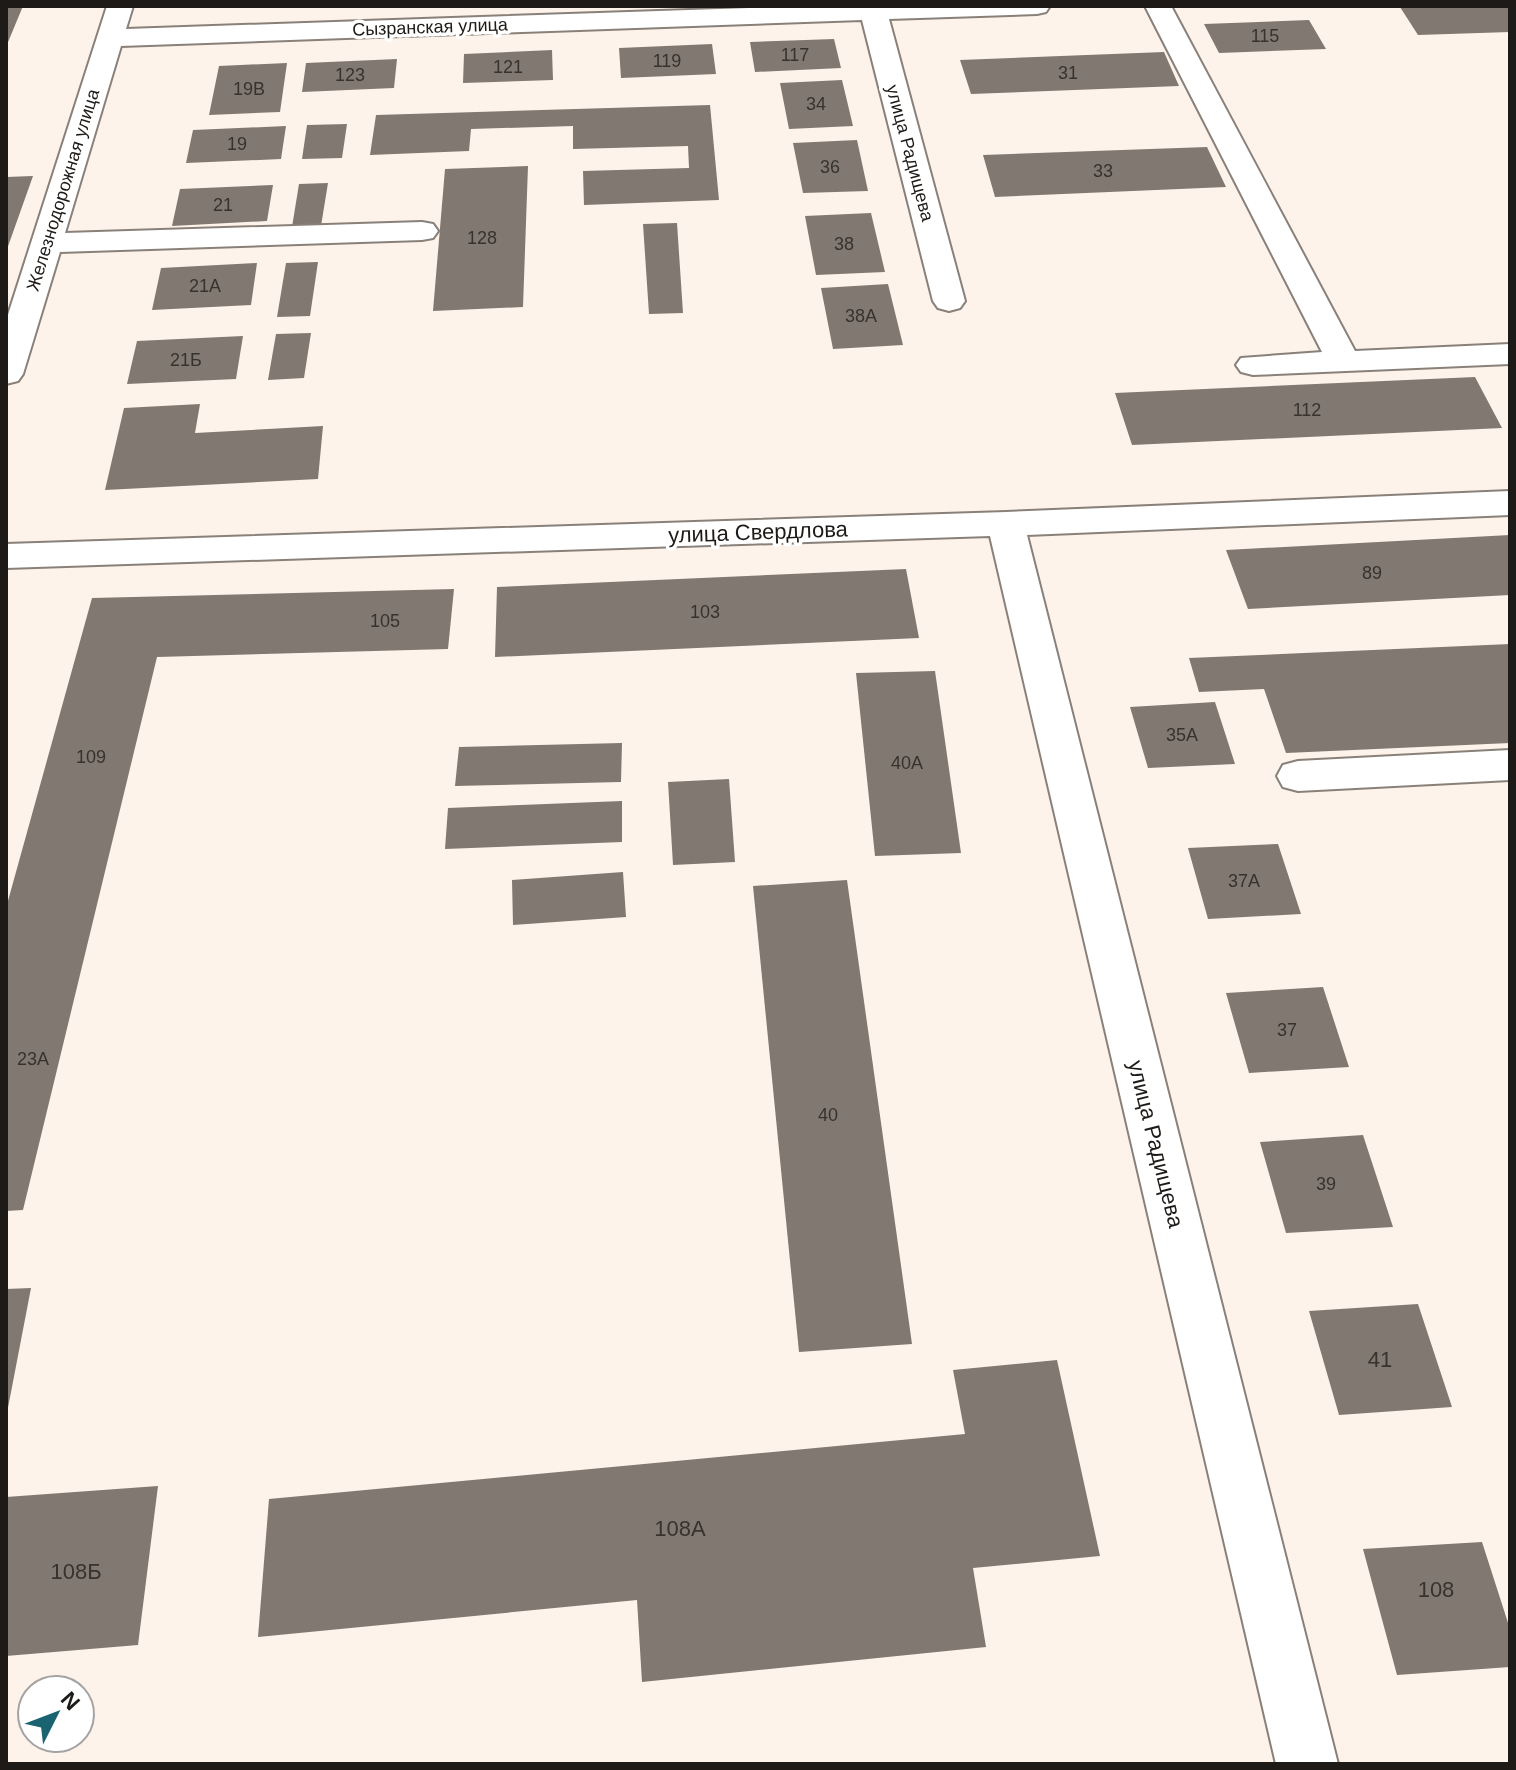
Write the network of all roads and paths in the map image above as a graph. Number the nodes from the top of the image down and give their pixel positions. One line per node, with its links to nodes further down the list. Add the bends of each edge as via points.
1 (120, 6): 5 (street, Железнодорожная улица)
2 (1037, 6): 4 (street, Сызранская улица)
3 (1158, 6): 10 (street)
4 (872, 9): 5 (street, Сызранская улица); 8 (street, улица Радищева)
5 (110, 38): 7 (street, Железнодорожная улица)
6 (422, 231): 7 (street)
7 (46, 243): 12 (street, Железнодорожная улица)
8 (949, 301)
9 (1510, 354): 10 (street)
10 (1344, 362): 11 (street)
11 (1253, 365)
12 (6, 374)
13 (1510, 503): 14 (street, улица Свердлова)
14 (1006, 524): 15 (street, улица Свердлова); 18 (street, улица Радищева)
15 (6, 556)
16 (1510, 765): 17 (street)
17 (1298, 776)
18 (1307, 1764)

